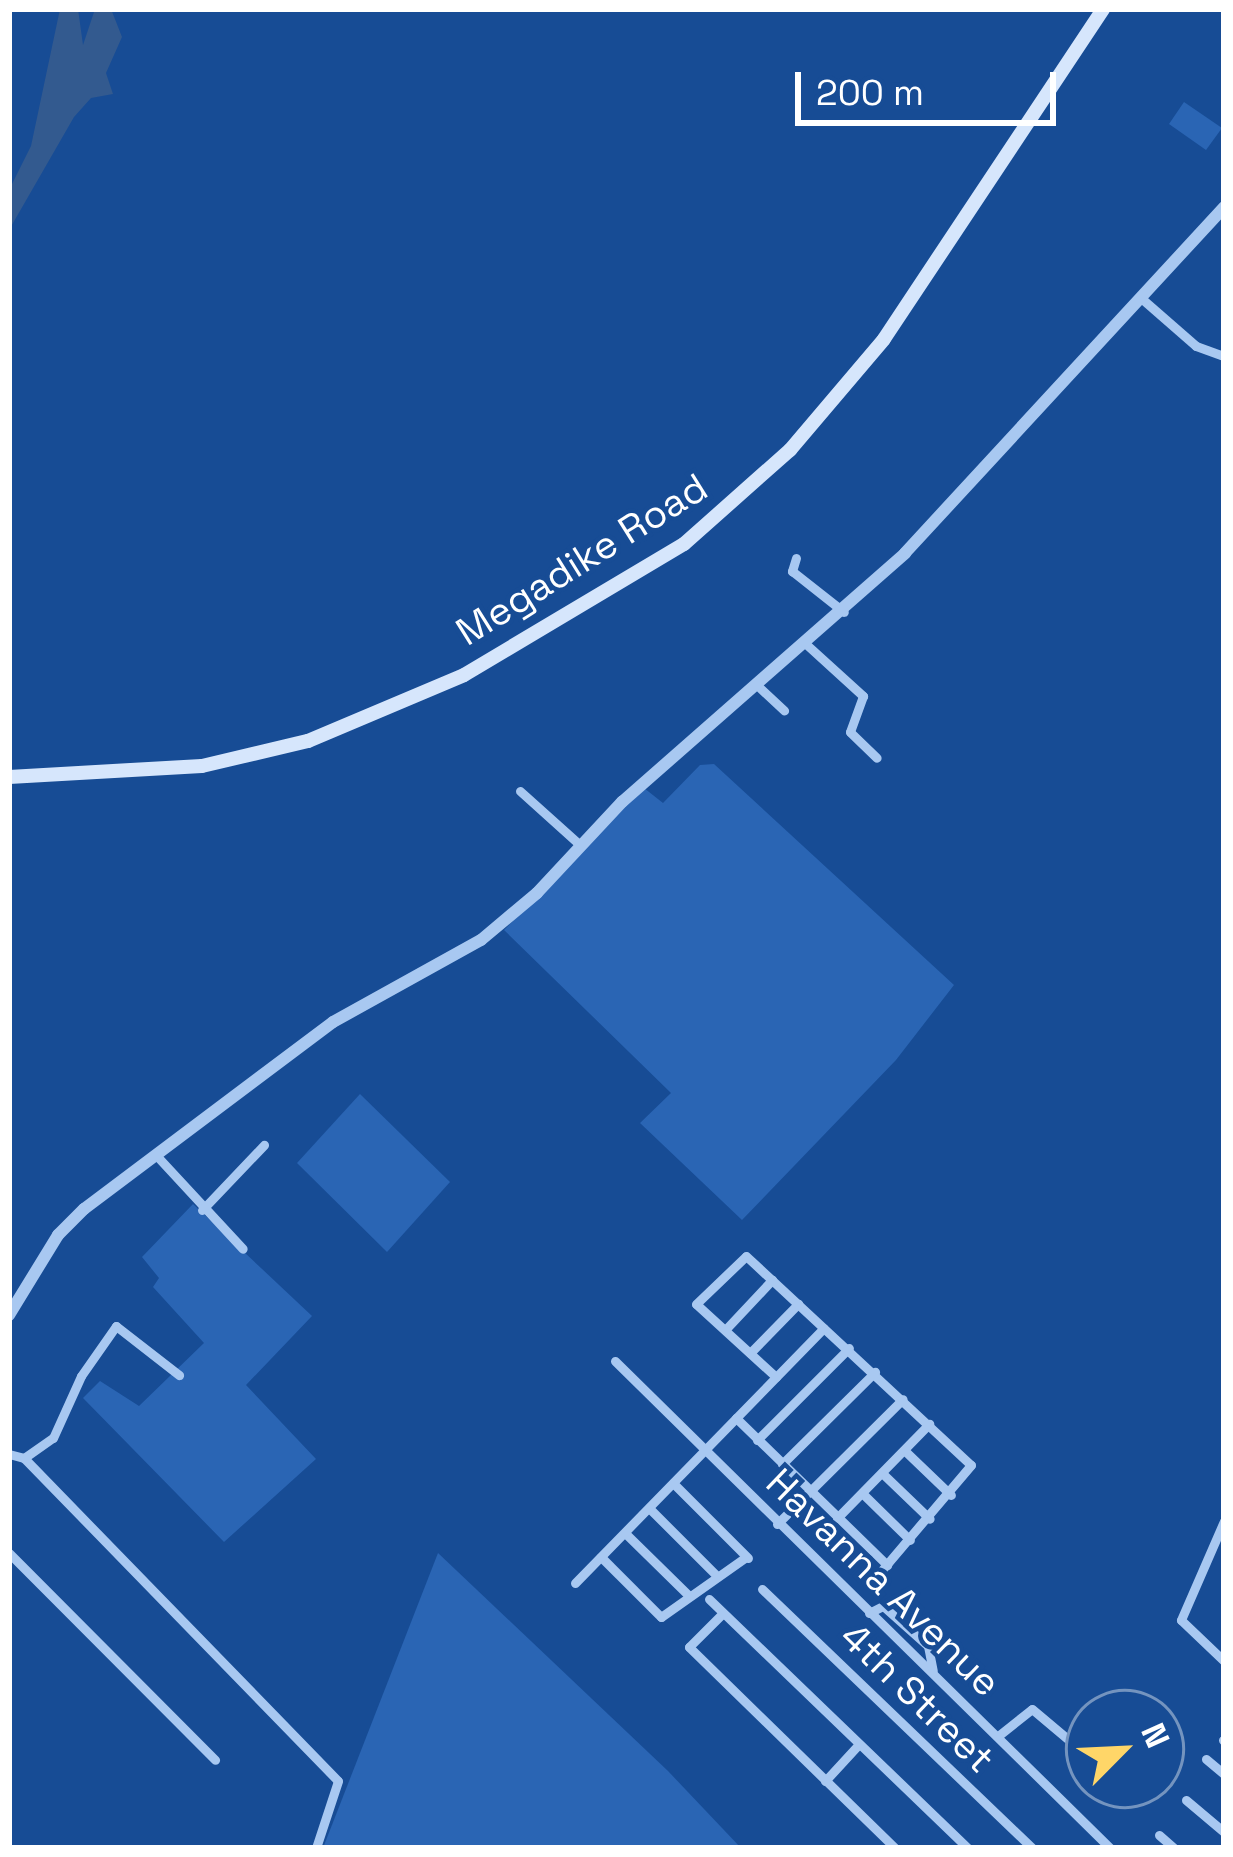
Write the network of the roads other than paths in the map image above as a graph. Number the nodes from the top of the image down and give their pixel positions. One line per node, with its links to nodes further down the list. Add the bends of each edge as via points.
1 (1103, 9): 11 (main road, Megadike Road, via 871,356 790,450 684,544 464,675 328,734 202,766)
2 (1224, 207): 3 (street)
3 (1141, 298): 4 (street, via 1196,346); 6 (street)
4 (1224, 356)
5 (796, 558): 6 (street, via 792,572)
6 (844, 612): 7 (street)
7 (807, 645): 8 (street); 10 (street, via 863,696 850,732)
8 (760, 688): 9 (street); 13 (street)
9 (784, 710)
10 (877, 758)
11 (9, 777)
12 (520, 791): 13 (street)
13 (580, 845): 15 (street, via 481,940 333,1022)
14 (264, 1145): 16 (street)
15 (155, 1154): 16 (street); 20 (street, via 58,1234)
16 (202, 1210): 17 (street)
17 (243, 1249)
18 (772, 1280): 19 (street); 22 (street); 22 (street, via 746,1256 696,1304)
19 (798, 1304): 21 (street); 24 (street)
20 (9, 1315)
21 (824, 1328): 23 (street); 28 (street)
22 (725, 1330): 24 (street)
23 (850, 1348): 26 (street); 32 (street)
24 (750, 1354): 28 (street)
25 (615, 1361): 33 (street, Havanna Avenue)
26 (875, 1372): 29 (street); 37 (street)
27 (179, 1375): 36 (street, via 119,1324 81,1376 53,1438)
28 (776, 1377): 30 (street)
29 (903, 1399): 31 (street); 40 (street)
30 (736, 1418): 32 (street); 33 (street)
31 (929, 1424): 34 (street); 42 (street, via 971,1466)
32 (757, 1440): 37 (street)
33 (703, 1450): 39 (street); 47 (street, Havanna Avenue)
34 (904, 1450): 38 (street); 42 (street)
35 (9, 1454): 36 (street)
36 (24, 1458): 72 (street, via 338,1780)
37 (782, 1465): 40 (street)
38 (882, 1472): 41 (street); 45 (street)
39 (673, 1483): 43 (street); 53 (street, via 747,1557)
40 (810, 1491): 44 (street); 47 (street)
41 (862, 1493): 44 (street); 49 (street)
42 (952, 1495): 45 (street)
43 (649, 1508): 48 (street); 53 (street)
44 (837, 1518): 52 (street)
45 (930, 1519): 49 (street)
46 (1224, 1521): 61 (street, via 1181,1620)
47 (777, 1524): 62 (street, Havanna Avenue)
48 (625, 1533): 51 (street); 57 (street)
49 (910, 1540): 52 (street)
50 (9, 1553): 66 (street)
51 (601, 1557): 55 (street); 57 (street, via 661,1617)
52 (887, 1565): 54 (street)
53 (717, 1576): 57 (street)
54 (877, 1576)
55 (575, 1583)
56 (762, 1589): 75 (street, 4th Street)
57 (689, 1596)
58 (710, 1599): 59 (street)
59 (723, 1613): 64 (street); 68 (street, via 688,1644)
60 (1224, 1642): 61 (street)
61 (1221, 1658)
62 (998, 1736): 63 (street, via 1032,1709); 76 (street, Havanna Avenue)
63 (1065, 1737)
64 (859, 1744): 68 (street); 74 (street)
65 (1206, 1759): 67 (street)
66 (214, 1760)
67 (1224, 1774)
68 (825, 1781): 73 (street)
69 (1186, 1800): 70 (street)
70 (1224, 1832)
71 (1159, 1835): 77 (street)
72 (316, 1848)
73 (895, 1848)
74 (968, 1848)
75 (1032, 1848)
76 (1110, 1848)
77 (1174, 1848)

